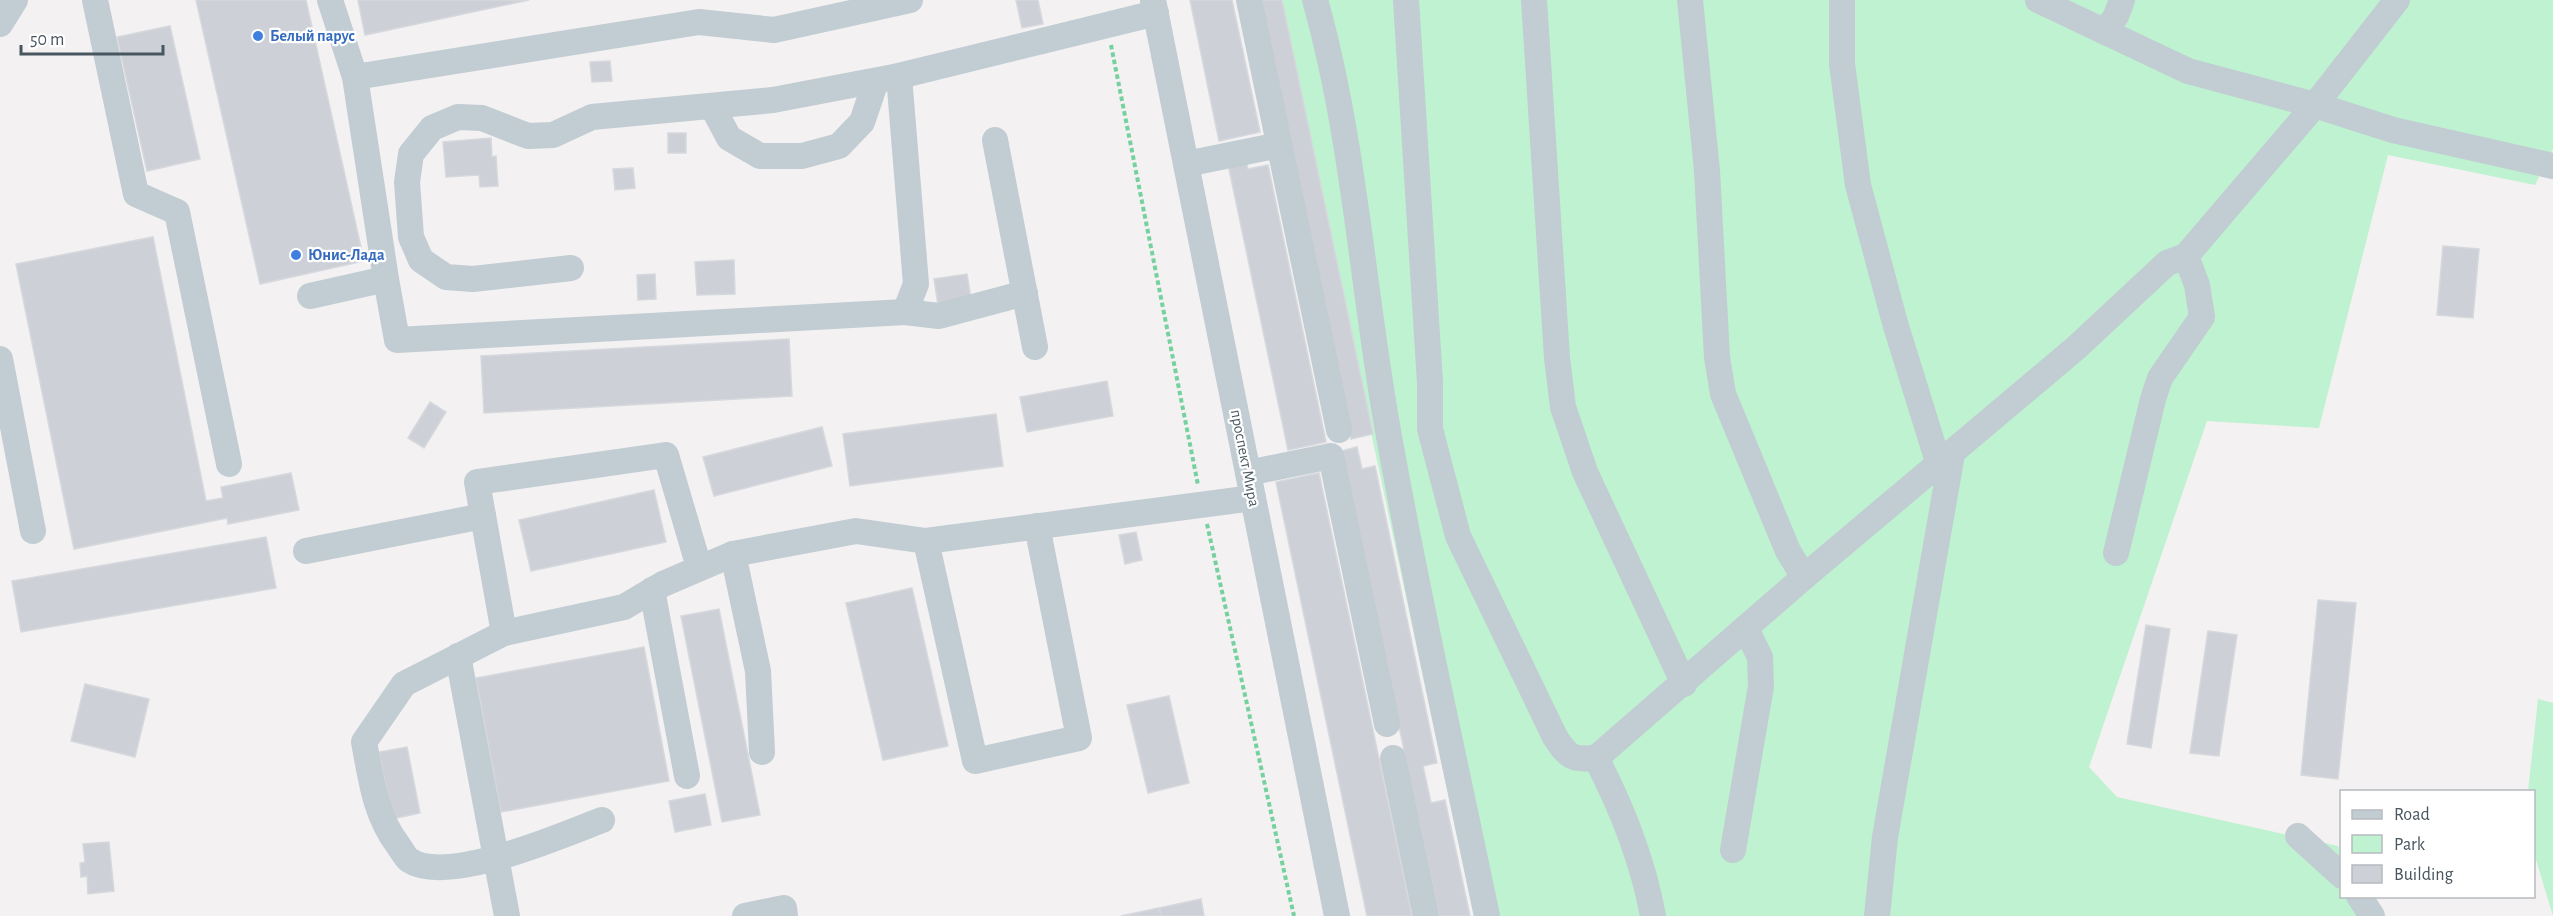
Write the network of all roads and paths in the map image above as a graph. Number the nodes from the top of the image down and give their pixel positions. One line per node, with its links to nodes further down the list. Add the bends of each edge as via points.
1 (15, 0): 15 (street)
2 (95, 0): 36 (street, via 136,194 177,212)
3 (330, 0): 18 (street)
4 (910, 0): 18 (street, via 774,30 699,22)
5 (1249, 0): 23 (street)
6 (1315, 0): 71 (street, via 1343,127 1387,424)
7 (1406, 0): 57 (street, via 1430,429 1458,536 1556,737 1566,754 1578,759)
8 (1534, 0): 53 (street, via 1563,407 1585,472)
9 (1690, 0): 48 (street, via 1723,394 1788,551)
10 (1842, 0): 35 (street, via 1842,64 1858,185 1895,323)
11 (2038, 0): 17 (street)
12 (2122, 0): 17 (street)
13 (2397, 0): 20 (street)
14 (1155, 7): 16 (street); 24 (street, проспект Мира)
15 (0, 24)
16 (1107, 25): 19 (street); 39 (path)
17 (2105, 32): 20 (street, via 2188,71)
18 (355, 77): 28 (street)
19 (887, 78): 21 (street, via 773,100); 21 (street, via 862,122 839,146 801,156 760,156 729,138); 31 (street, via 916,284)
20 (2315, 105): 25 (street, via 2393,130); 26 (street)
21 (712, 106): 27 (street, via 592,117 553,135 528,136 482,118 458,117 432,128 411,154 406,182 411,237 421,260 446,276 473,279)
22 (995, 140): 29 (street)
23 (1279, 145): 24 (street); 34 (street)
24 (1186, 164): 37 (street, проспект Мира)
25 (2553, 166)
26 (2186, 256): 35 (street, via 2168,263); 45 (street, via 2197,285 2202,317 2160,378)
27 (571, 268)
28 (386, 279): 30 (street); 31 (street, via 397,340)
29 (1025, 293): 31 (street, via 939,316); 32 (street)
30 (310, 296)
31 (905, 312)
32 (1035, 347)
33 (0, 359): 42 (street)
34 (1339, 430)
35 (1945, 460): 48 (street); 73 (street, via 1885,837)
36 (229, 464)
37 (1248, 473): 38 (street, проспект Мира); 54 (street, via 1330,456)
38 (1253, 498): 39 (street); 69 (street, проспект Мира)
39 (1202, 505): 41 (street); 68 (path)
40 (483, 516): 44 (street); 47 (street, via 477,482 666,455); 51 (street)
41 (1037, 526): 43 (street); 43 (street, via 1079,738 975,761)
42 (33, 531)
43 (926, 541): 46 (street, via 856,531)
44 (306, 551)
45 (2116, 553)
46 (733, 554): 47 (street); 55 (street, via 758,671)
47 (699, 567): 49 (street)
48 (1804, 577): 50 (street)
49 (652, 590): 51 (street, via 624,607); 58 (street)
50 (1746, 628): 53 (street); 61 (street, via 1760,657 1761,686)
51 (504, 633): 52 (street)
52 (458, 656): 62 (street); 62 (street, via 404,684 364,742 371,783 386,828 409,860 436,868)
53 (1684, 684): 57 (street)
54 (1387, 724)
55 (762, 752)
56 (1393, 758): 70 (street)
57 (1596, 758): 72 (street, via 1617,798)
58 (687, 776)
59 (602, 820): 62 (street)
60 (2298, 836): 63 (street)
61 (1733, 850)
62 (496, 859): 65 (street)
63 (2340, 874)
64 (2359, 898): 74 (street)
65 (507, 916)
66 (745, 916): 67 (street, via 783,908)
67 (785, 916)
68 (1294, 916)
69 (1337, 916)
70 (1426, 916)
71 (1487, 916)
72 (1653, 916)
73 (1877, 916)
74 (2372, 916)

